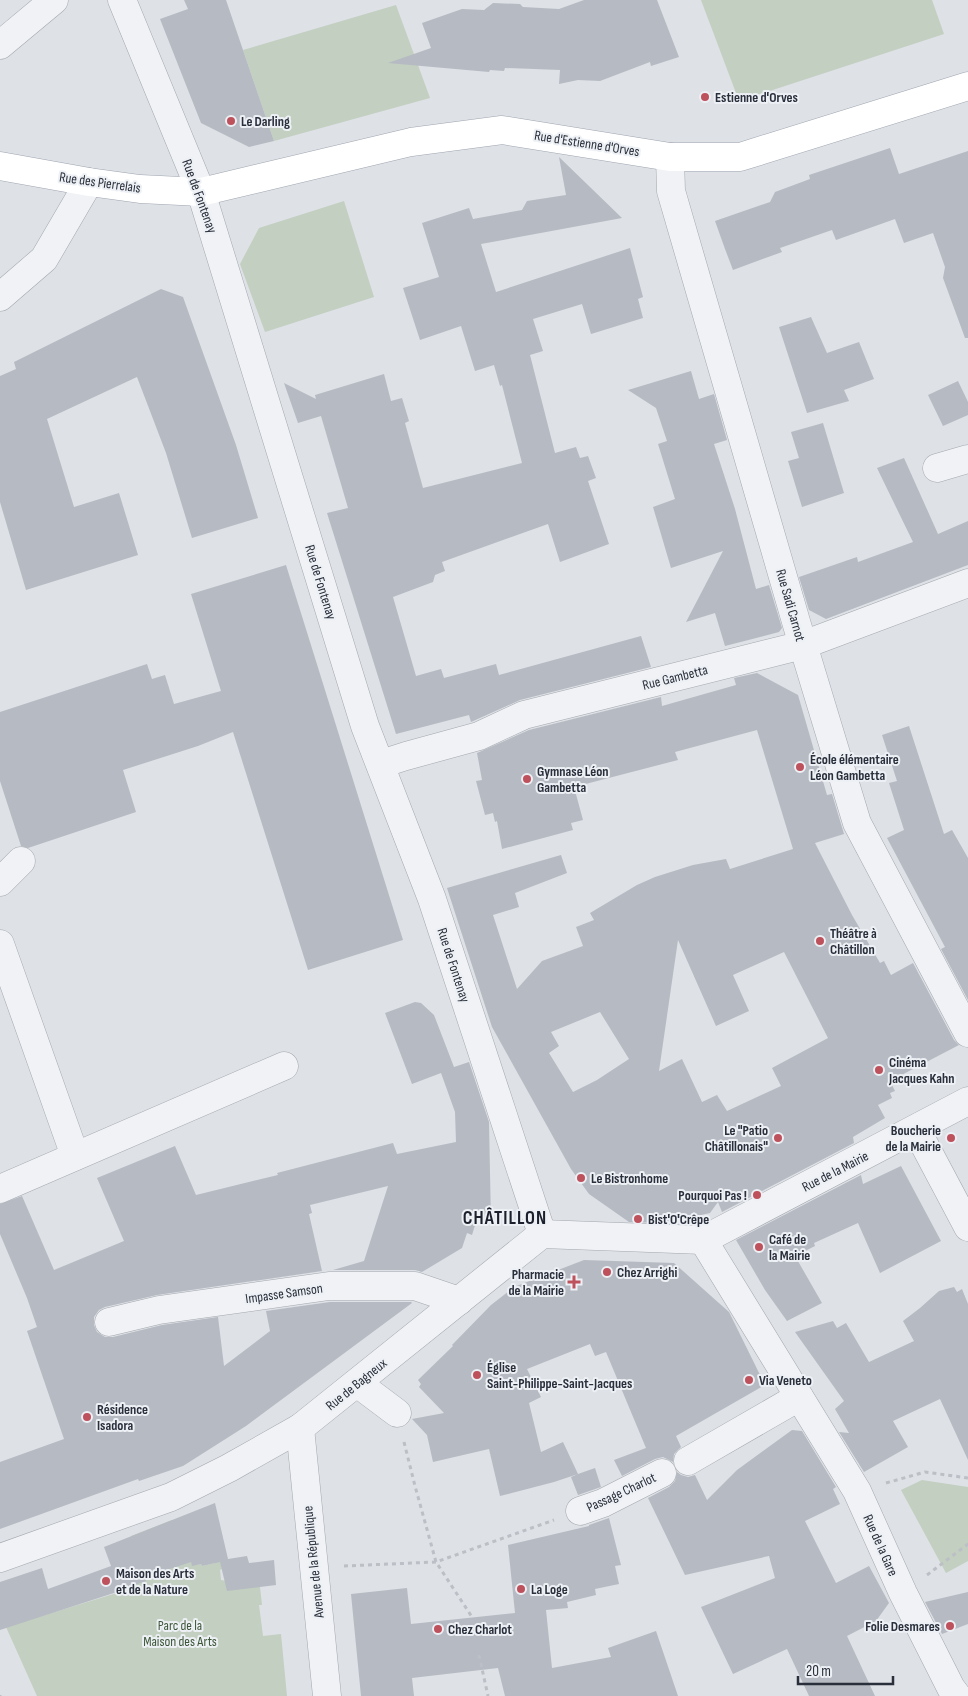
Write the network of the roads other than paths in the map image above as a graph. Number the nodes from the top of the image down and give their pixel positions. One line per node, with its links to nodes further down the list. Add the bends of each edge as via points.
1 (54, 0): 3 (street)
2 (122, 0): 8 (street, Rue de Fontenay)
3 (0, 45)
4 (968, 86): 5 (main road, Rue d'Estienne d'Orves, via 740,157)
5 (670, 157): 8 (main road, Rue d'Estienne d'Orves, via 502,130 411,142); 13 (street, Rue Sadi Carnot, via 672,191)
6 (0, 166): 7 (main road, Rue des Pierrelais)
7 (89, 182): 8 (main road, Rue des Pierrelais); 9 (street, via 44,259)
8 (201, 192): 14 (street, Rue de Fontenay, via 365,726)
9 (0, 297)
10 (968, 459): 11 (street)
11 (937, 468)
12 (968, 584): 13 (street, Rue Gambetta)
13 (803, 644): 14 (street, Rue Gambetta, via 524,715 479,736); 18 (street, Rue Sadi Carnot, via 857,823)
14 (381, 764): 25 (street, Rue de Fontenay, via 432,899)
15 (21, 861): 16 (street)
16 (0, 882)
17 (0, 944): 22 (street)
18 (968, 1033)
19 (284, 1066): 22 (street)
20 (968, 1101): 21 (street, Rue de la Mairie)
21 (916, 1129): 24 (street); 26 (street, Rue de la Mairie)
22 (74, 1156): 23 (street)
23 (0, 1188)
24 (968, 1227)
25 (542, 1234): 26 (street); 27 (street, Rue de Bagneux)
26 (703, 1240): 30 (street, Rue de la Gare)
27 (459, 1301): 28 (street, Impasse Samson, via 415,1286 329,1286 159,1310); 29 (street, Rue de Bagneux)
28 (109, 1322)
29 (357, 1383): 31 (street); 32 (street, Rue de Bagneux)
30 (799, 1397): 33 (street); 37 (street, Rue de la Gare, via 857,1491)
31 (397, 1413)
32 (300, 1428): 36 (street, Rue de Bagneux, via 171,1497); 38 (street, Avenue de la République)
33 (688, 1460)
34 (662, 1473): 35 (street, Passage Charlot)
35 (580, 1511)
36 (0, 1558)
37 (951, 1693)
38 (327, 1696)

